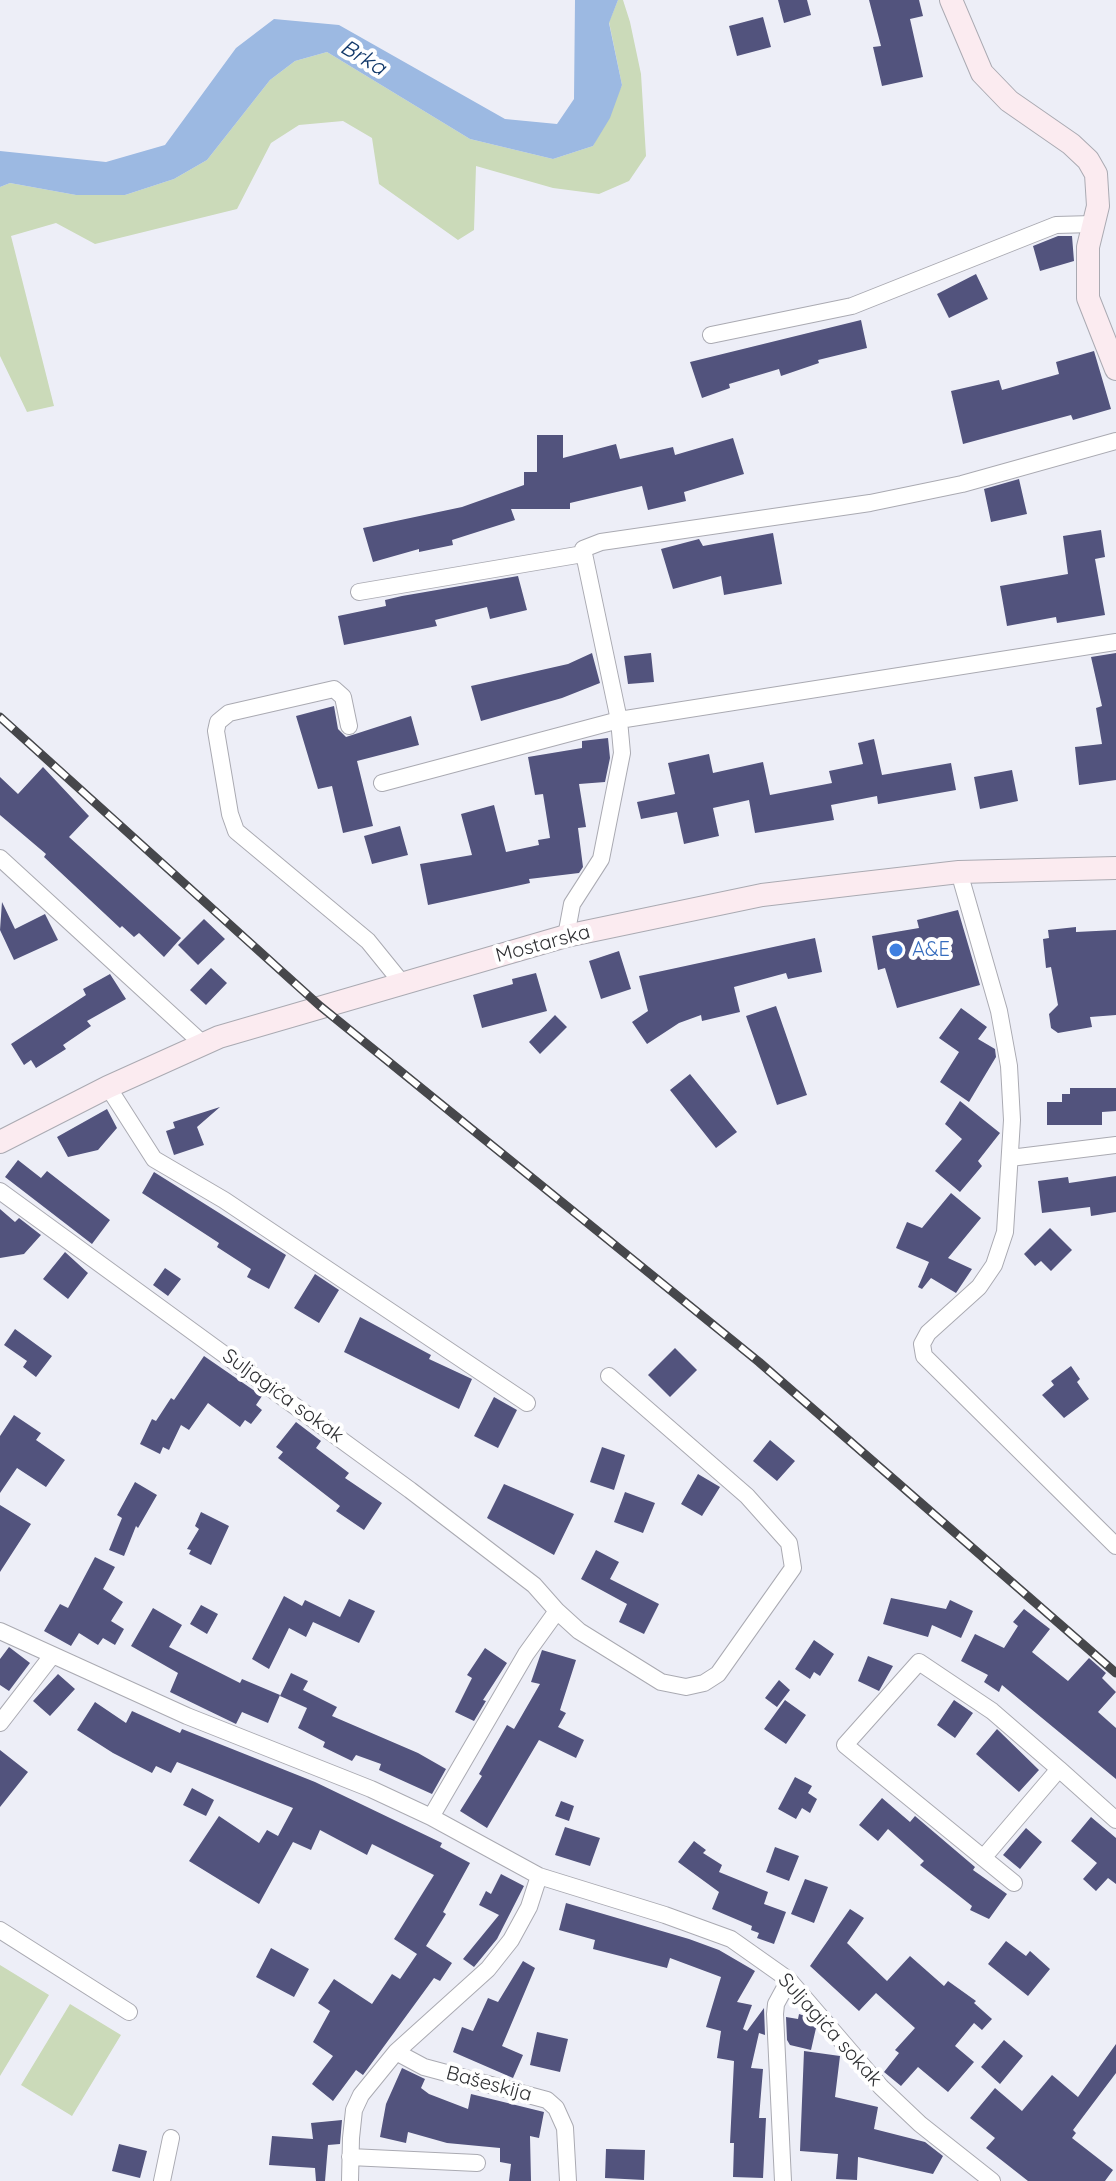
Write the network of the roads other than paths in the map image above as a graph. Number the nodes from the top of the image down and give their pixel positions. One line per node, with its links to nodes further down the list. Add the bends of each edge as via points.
1 (951, 0): 2 (main road, via 982,73 1009,101 1088,160 1099,187)
2 (1093, 224): 3 (street, via 1056,225 852,306); 4 (main road, via 1088,298)
3 (711, 335)
4 (1116, 369)
5 (1116, 441): 6 (street, via 962,484 870,503 601,542 583,549)
6 (583, 554): 7 (street); 9 (street)
7 (359, 592)
8 (1116, 642): 9 (street)
9 (619, 720): 11 (street); 15 (street, via 622,753 601,859 572,904)
10 (349, 726): 16 (street, via 343,697 334,689 229,713 216,731 230,814 236,831 368,941)
11 (382, 783)
12 (0, 858): 17 (street)
13 (1116, 868): 14 (main road, Mostarska)
14 (959, 872): 15 (main road, Mostarska, via 762,895); 21 (street, via 999,1011 1009,1066)
15 (566, 936): 16 (main road, Mostarska)
16 (402, 983): 17 (main road, Mostarska)
17 (203, 1044): 18 (main road, Mostarska)
18 (108, 1087): 19 (main road, Mostarska); 24 (street, via 154,1159)
19 (0, 1142)
20 (1116, 1145): 21 (street)
21 (1010, 1158): 25 (street, via 1001,1249 979,1287 928,1333 922,1344 924,1356)
22 (0, 1191): 26 (street, Suljagića sokak, via 410,1490 534,1585)
23 (609, 1376): 26 (street, Suljagića sokak, via 747,1496 789,1543 793,1568 718,1674 686,1687 661,1682 579,1631)
24 (527, 1403)
25 (1116, 1546)
26 (557, 1611): 31 (street, via 526,1654)
27 (0, 1631): 28 (street, Suljagića sokak)
28 (51, 1657): 29 (street); 31 (street, Suljagića sokak)
29 (0, 1723)
30 (1059, 1769): 32 (street); 33 (street); 33 (street, via 992,1711 919,1662 845,1745)
31 (431, 1817): 34 (street, Suljagića sokak)
32 (1116, 1820)
33 (983, 1858): 35 (street)
34 (539, 1876): 37 (street, Suljagića sokak, via 731,1939); 39 (street, via 511,1940 488,1969)
35 (1014, 1883)
36 (0, 1930): 38 (street)
37 (789, 1980): 46 (street, via 775,2014); 47 (street, Suljagića sokak, via 881,2087)
38 (129, 2012)
39 (396, 2052): 41 (street, via 354,2110); 45 (street, Bašeskija, via 424,2067 547,2100 565,2128)
40 (171, 2138): 43 (street)
41 (350, 2157): 42 (street); 44 (street)
42 (477, 2163)
43 (162, 2181)
44 (350, 2181)
45 (568, 2181)
46 (783, 2181)
47 (992, 2181)

